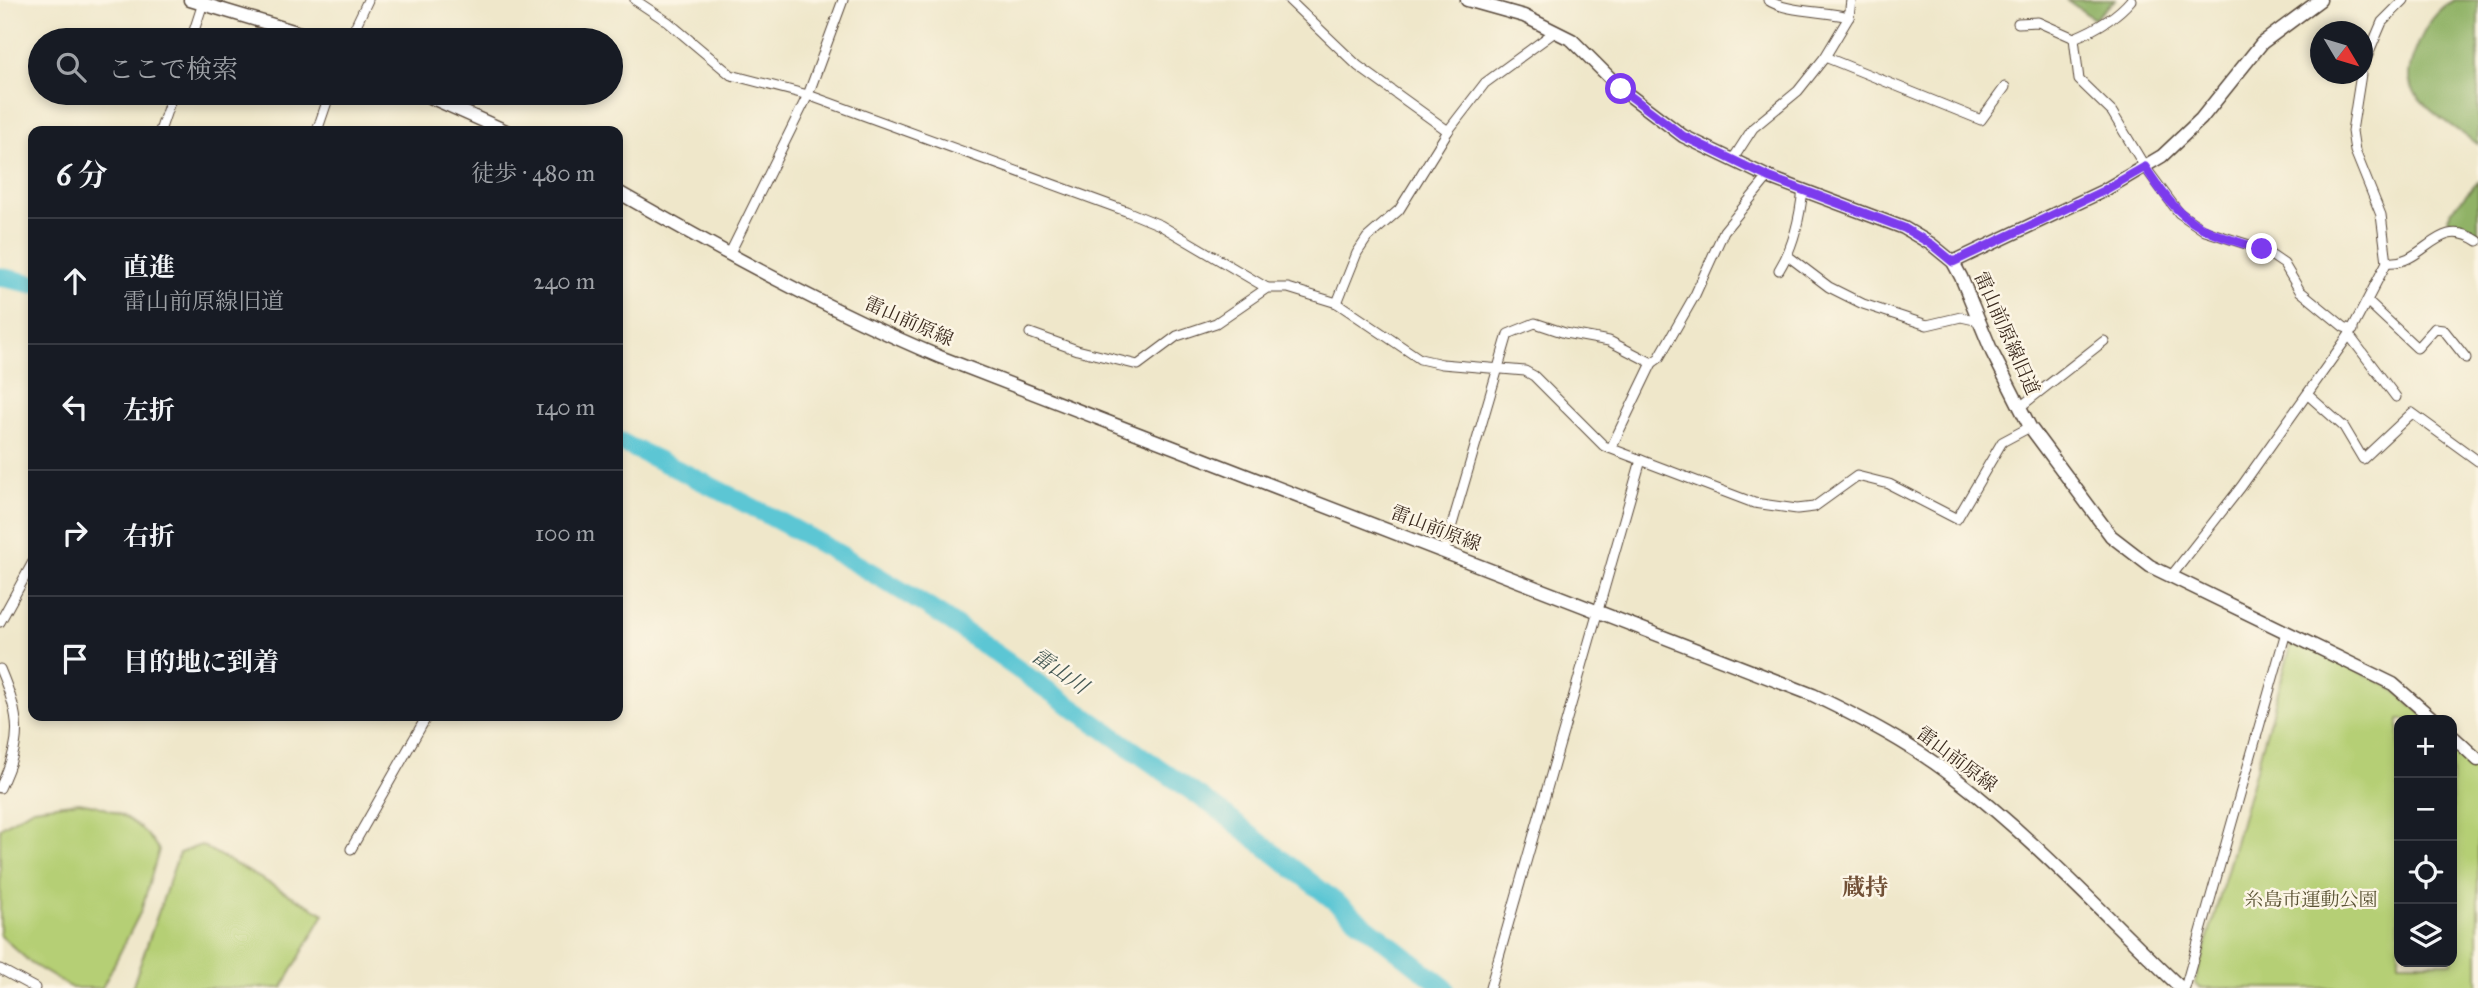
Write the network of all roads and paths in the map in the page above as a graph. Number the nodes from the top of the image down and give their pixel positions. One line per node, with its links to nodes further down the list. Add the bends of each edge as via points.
1 (190, 0): 12 (main road)
2 (368, 0): 17 (street)
3 (635, 0): 24 (street, via 731,75)
4 (844, 0): 24 (street)
5 (1289, 0): 31 (street, via 1358,66)
6 (1467, 0): 18 (main road, 雷山前原線旧道, via 1501,8)
7 (1768, 0): 13 (street)
8 (1850, 0): 13 (street)
9 (2131, 0): 19 (street, via 2094,30)
10 (2404, 0): 20 (street, via 2382,22)
11 (2317, 1): 33 (main road, via 2262,43 2190,131)
12 (204, 2): 15 (street); 16 (main road)
13 (1849, 17): 21 (street)
14 (2018, 23): 19 (street, via 2038,22)
15 (195, 28)
16 (285, 28)
17 (355, 28)
18 (1556, 31): 31 (street, via 1485,83); 32 (main road, 雷山前原線旧道, via 1683,136)
19 (2074, 38): 33 (street, via 2079,80 2112,112)
20 (2373, 44)
21 (1825, 57): 23 (street, via 1981,120); 32 (street, via 1798,91 1754,128)
22 (2360, 84): 41 (street, via 2352,131 2355,151 2381,215)
23 (2005, 87)
24 (808, 95): 38 (street); 43 (street, via 1160,225)
25 (169, 105): 28 (street)
26 (326, 105): 29 (street)
27 (448, 105): 30 (main road)
28 (162, 126)
29 (319, 126)
30 (495, 126)
31 (1448, 131): 45 (street, via 1399,210 1357,253)
32 (1733, 159): 34 (main road, 雷山前原線旧道)
33 (2145, 167): 40 (main road); 48 (street, via 2179,214 2205,231 2262,249 2284,264 2301,291)
34 (1768, 177): 35 (main road, 雷山前原線旧道); 51 (street, via 1724,231 1695,295)
35 (1803, 190): 39 (street); 40 (main road, 雷山前原線旧道, via 1904,228)
36 (623, 195): 38 (main road, 雷山前原線)
37 (2478, 241): 41 (street, via 2452,233 2436,238 2408,261)
38 (729, 255): 60 (main road, 雷山前原線, via 874,329 940,357)
39 (1788, 256): 42 (street); 46 (street, via 1829,287 1863,304 1927,325 1961,317)
40 (1953, 262): 46 (main road, 雷山前原線旧道)
41 (2388, 262): 44 (street)
42 (1779, 270)
43 (1267, 288): 45 (street, via 1288,288); 47 (street, via 1216,323 1177,336 1138,365)
44 (2368, 302): 48 (street); 50 (street, via 2417,348 2435,328 2443,329)
45 (1338, 303): 52 (street, via 1420,359)
46 (1979, 321): 55 (main road, 雷山前原線旧道)
47 (1030, 332)
48 (2351, 332): 53 (street); 54 (street)
49 (2104, 341): 55 (street)
50 (2466, 358)
51 (1652, 363): 52 (street, via 1609,341 1535,323 1508,334); 57 (street)
52 (1498, 368): 57 (street, via 1534,376); 60 (street)
53 (2308, 394): 59 (street, via 2344,427 2363,458 2412,413); 62 (street)
54 (2396, 397)
55 (2020, 407): 56 (main road, 雷山前原線旧道)
56 (2030, 427): 58 (street, via 2002,442 1957,519 1871,478 1857,476 1814,507 1797,509 1754,503); 62 (main road, 雷山前原線旧道, via 2111,536 2133,555)
57 (1611, 448): 58 (street)
58 (1641, 460): 63 (street)
59 (2478, 461)
60 (1444, 552): 63 (main road, 雷山前原線)
61 (28, 571): 64 (street)
62 (2172, 576): 65 (main road, 雷山前原線旧道)
63 (1597, 612): 75 (street); 76 (main road, 雷山前原線, via 1813,695 1909,746 1973,792)
64 (0, 622)
65 (2286, 632): 67 (main road, 雷山前原線旧道, via 2393,684); 76 (street)
66 (0, 669): 71 (street, via 19,732 15,757)
67 (2428, 715)
68 (424, 721): 72 (street)
69 (2457, 741): 70 (main road)
70 (2478, 760)
71 (0, 788)
72 (351, 849)
73 (0, 969): 74 (street)
74 (35, 988)
75 (1490, 988)
76 (2183, 988)

